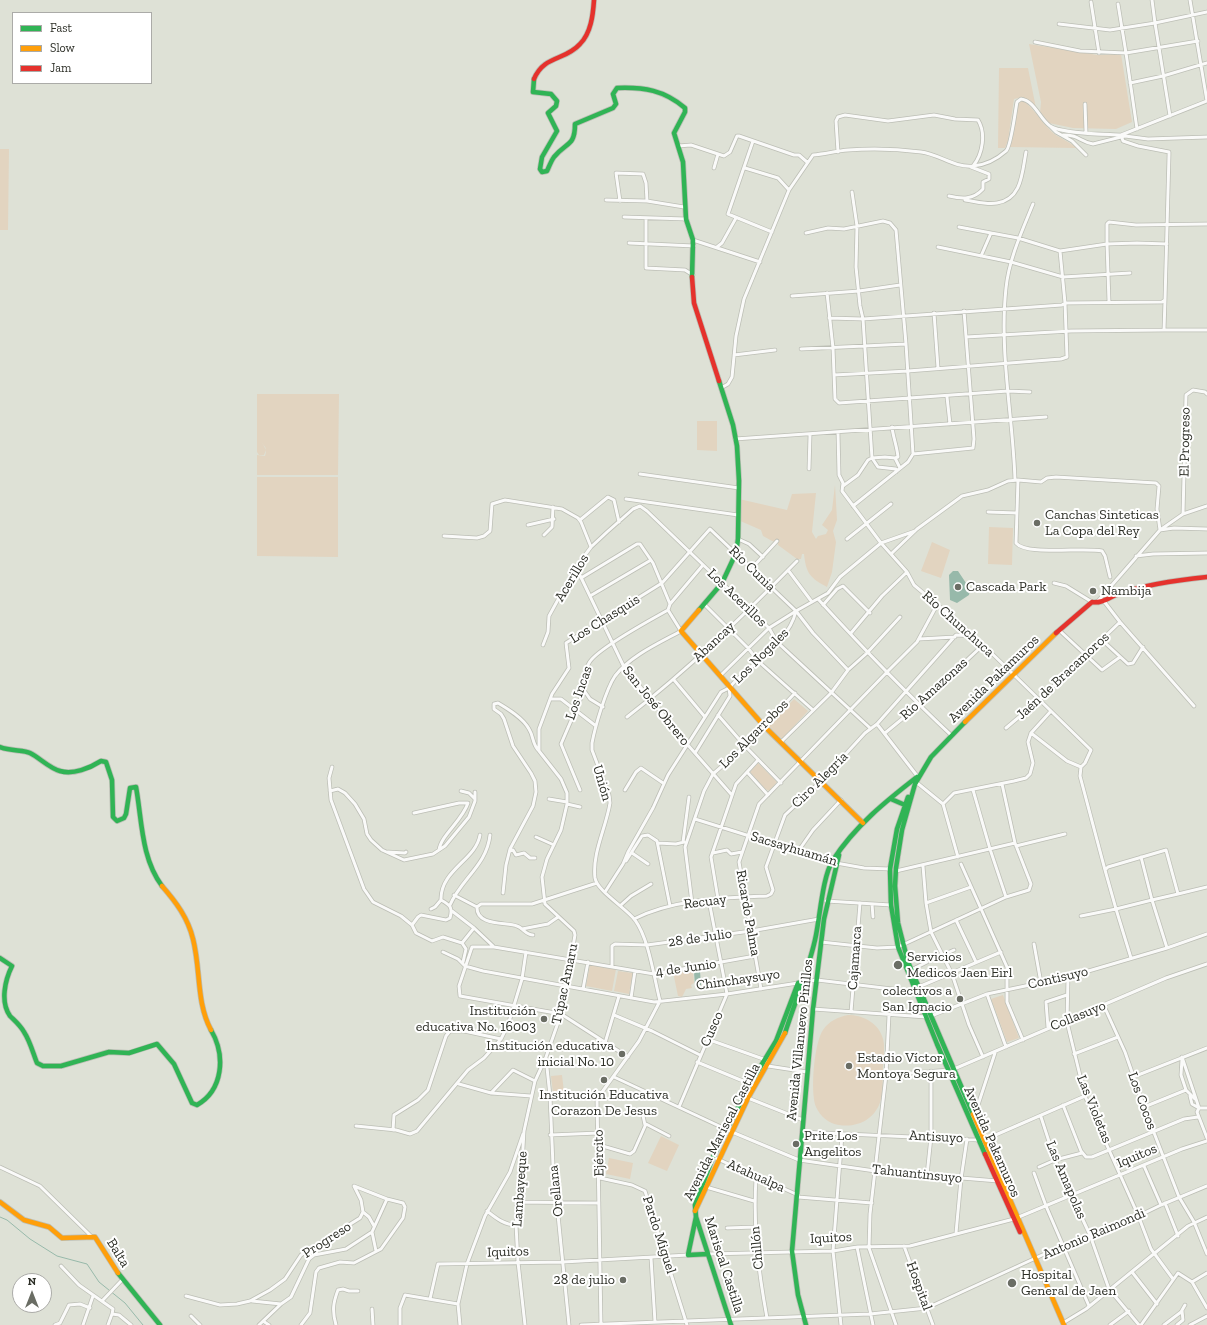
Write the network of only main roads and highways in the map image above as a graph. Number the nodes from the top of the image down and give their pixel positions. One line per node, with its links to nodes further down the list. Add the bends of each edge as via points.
1 (594, 0): 7 (main road, via 588,34 580,44 570,53 544,63 536,71 533,92 551,94 558,101 548,113 557,131 556,136 543,152 540,169 542,172 547,171 554,157 571,142 575,136 575,124 613,108 616,104 613,94 617,88 658,90 668,94 685,108 684,116 674,133 683,162 686,219 694,240 694,303 733,424 739,459 736,553 722,583 681,631 764,726)
2 (1207, 577): 4 (main road, Avenida Pakamuros, via 1131,589 1094,602 1012,675 952,735)
3 (0, 747): 11 (main road, via 10,751 29,752 60,771 90,768 102,761 106,762 110,769 113,817 117,821 124,818 130,788 136,787 142,816 142,836 152,870 182,910 194,944 201,1000 218,1045 220,1071 212,1094 206,1101 197,1105 192,1104 175,1067 157,1044 120,1054 109,1052 50,1068 40,1066 23,1029 4,1009 2,989 12,966)
4 (918, 777): 5 (main road); 6 (main road, Avenida Pakamuros)
5 (890, 799): 6 (main road); 7 (main road)
6 (907, 806): 10 (main road, Avenida Pakamuros, via 893,870 893,905)
7 (863, 823): 8 (main road, Avenida Mariscal Castilla)
8 (834, 862): 9 (main road, Avenida Villanuevo Pinillos, via 828,901); 9 (main road, Avenida Mariscal Castilla, via 822,901)
9 (822, 919): 12 (main road, Avenida Mariscal Castilla); 25 (main road, Avenida Villanuevo Pinillos, via 792,1251 798,1294)
10 (901, 946): 13 (main road, Avenida Pakamuros); 13 (main road, Avenida Pakamuros)
11 (0, 958)
12 (801, 982): 15 (main road, Avenida Mariscal Castilla, via 776,1041); 15 (main road, Avenida Mariscal Castilla, via 781,1043)
13 (916, 989): 14 (main road, Avenida Pakamuros)
14 (950, 1070): 16 (main road, Avenida Pakamuros); 16 (main road, Avenida Pakamuros, via 973,1114)
15 (753, 1085): 18 (main road, Avenida Mariscal Castilla, via 716,1158)
16 (983, 1140): 20 (main road, Avenida Pakamuros); 20 (main road, Avenida Pakamuros, via 998,1181)
17 (0, 1202): 23 (main road, Balta, via 24,1220 48,1227 62,1238 95,1237 122,1280)
18 (695, 1211): 19 (main road, Mariscal Castilla)
19 (696, 1217): 21 (main road, Mariscal Castilla); 21 (main road, Iquitos, via 688,1255)
20 (1016, 1218): 22 (main road, Avenida Pakamuros)
21 (708, 1254): 24 (main road, Mariscal Castilla)
22 (1063, 1324)
23 (160, 1325)
24 (731, 1325)
25 (806, 1325)

